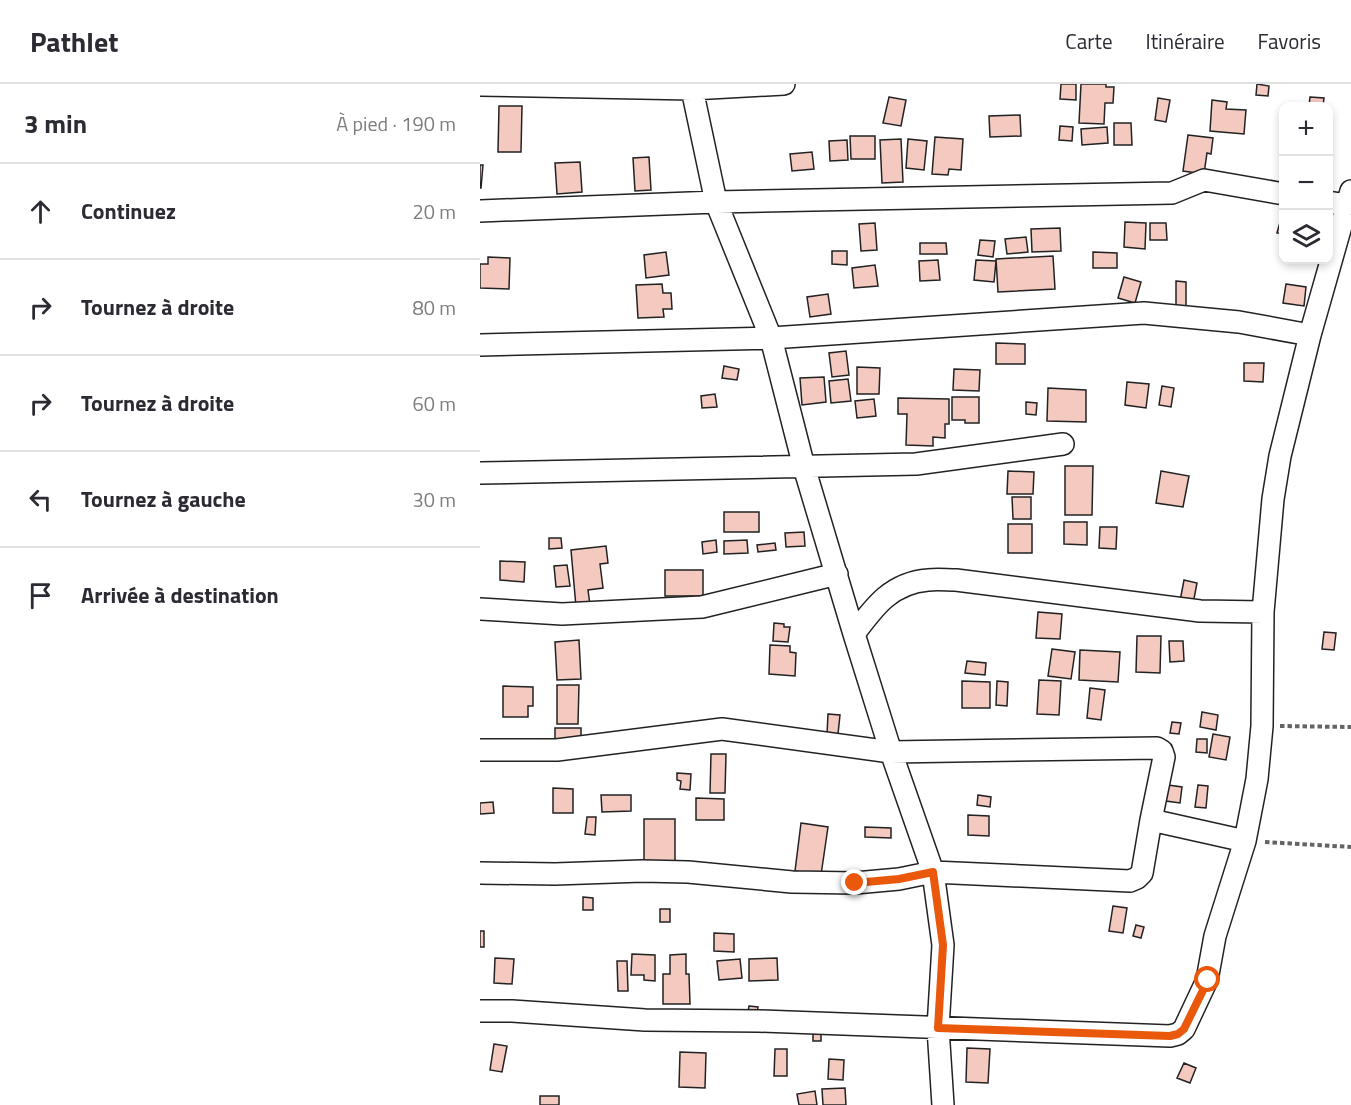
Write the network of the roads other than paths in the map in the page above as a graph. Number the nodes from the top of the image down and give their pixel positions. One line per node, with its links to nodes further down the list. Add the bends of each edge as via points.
1 (784, 84): 3 (street)
2 (480, 86): 3 (street)
3 (691, 86): 6 (street)
4 (1279, 193): 6 (street, via 1204,180 1172,193)
5 (1342, 199): 8 (street)
6 (716, 202): 7 (street); 9 (street)
7 (480, 211)
8 (1310, 334): 9 (street, via 1144,313); 16 (street, via 1280,456)
9 (771, 338): 10 (street); 12 (street)
10 (480, 345)
11 (1063, 444): 12 (street, via 916,464)
12 (804, 467): 13 (street); 14 (street)
13 (480, 473)
14 (837, 574): 15 (street, via 702,607 562,614); 17 (street)
15 (480, 609)
16 (1263, 612): 17 (street, via 1200,611 956,580 927,580 889,593); 21 (street, via 1262,726)
17 (854, 634): 19 (street)
18 (480, 750): 19 (street, via 557,750 722,729)
19 (891, 752): 20 (street, via 1157,748 1164,757); 22 (street)
20 (1151, 820): 21 (street); 22 (street, via 1142,873 1130,881)
21 (1245, 841): 25 (street, via 1215,936 1208,980 1178,1034)
22 (933, 872): 23 (street, via 855,883 792,882 688,872); 25 (street, via 943,945)
23 (480, 873)
24 (480, 1011): 25 (street)
25 (938, 1028): 26 (street)
26 (943, 1105)

